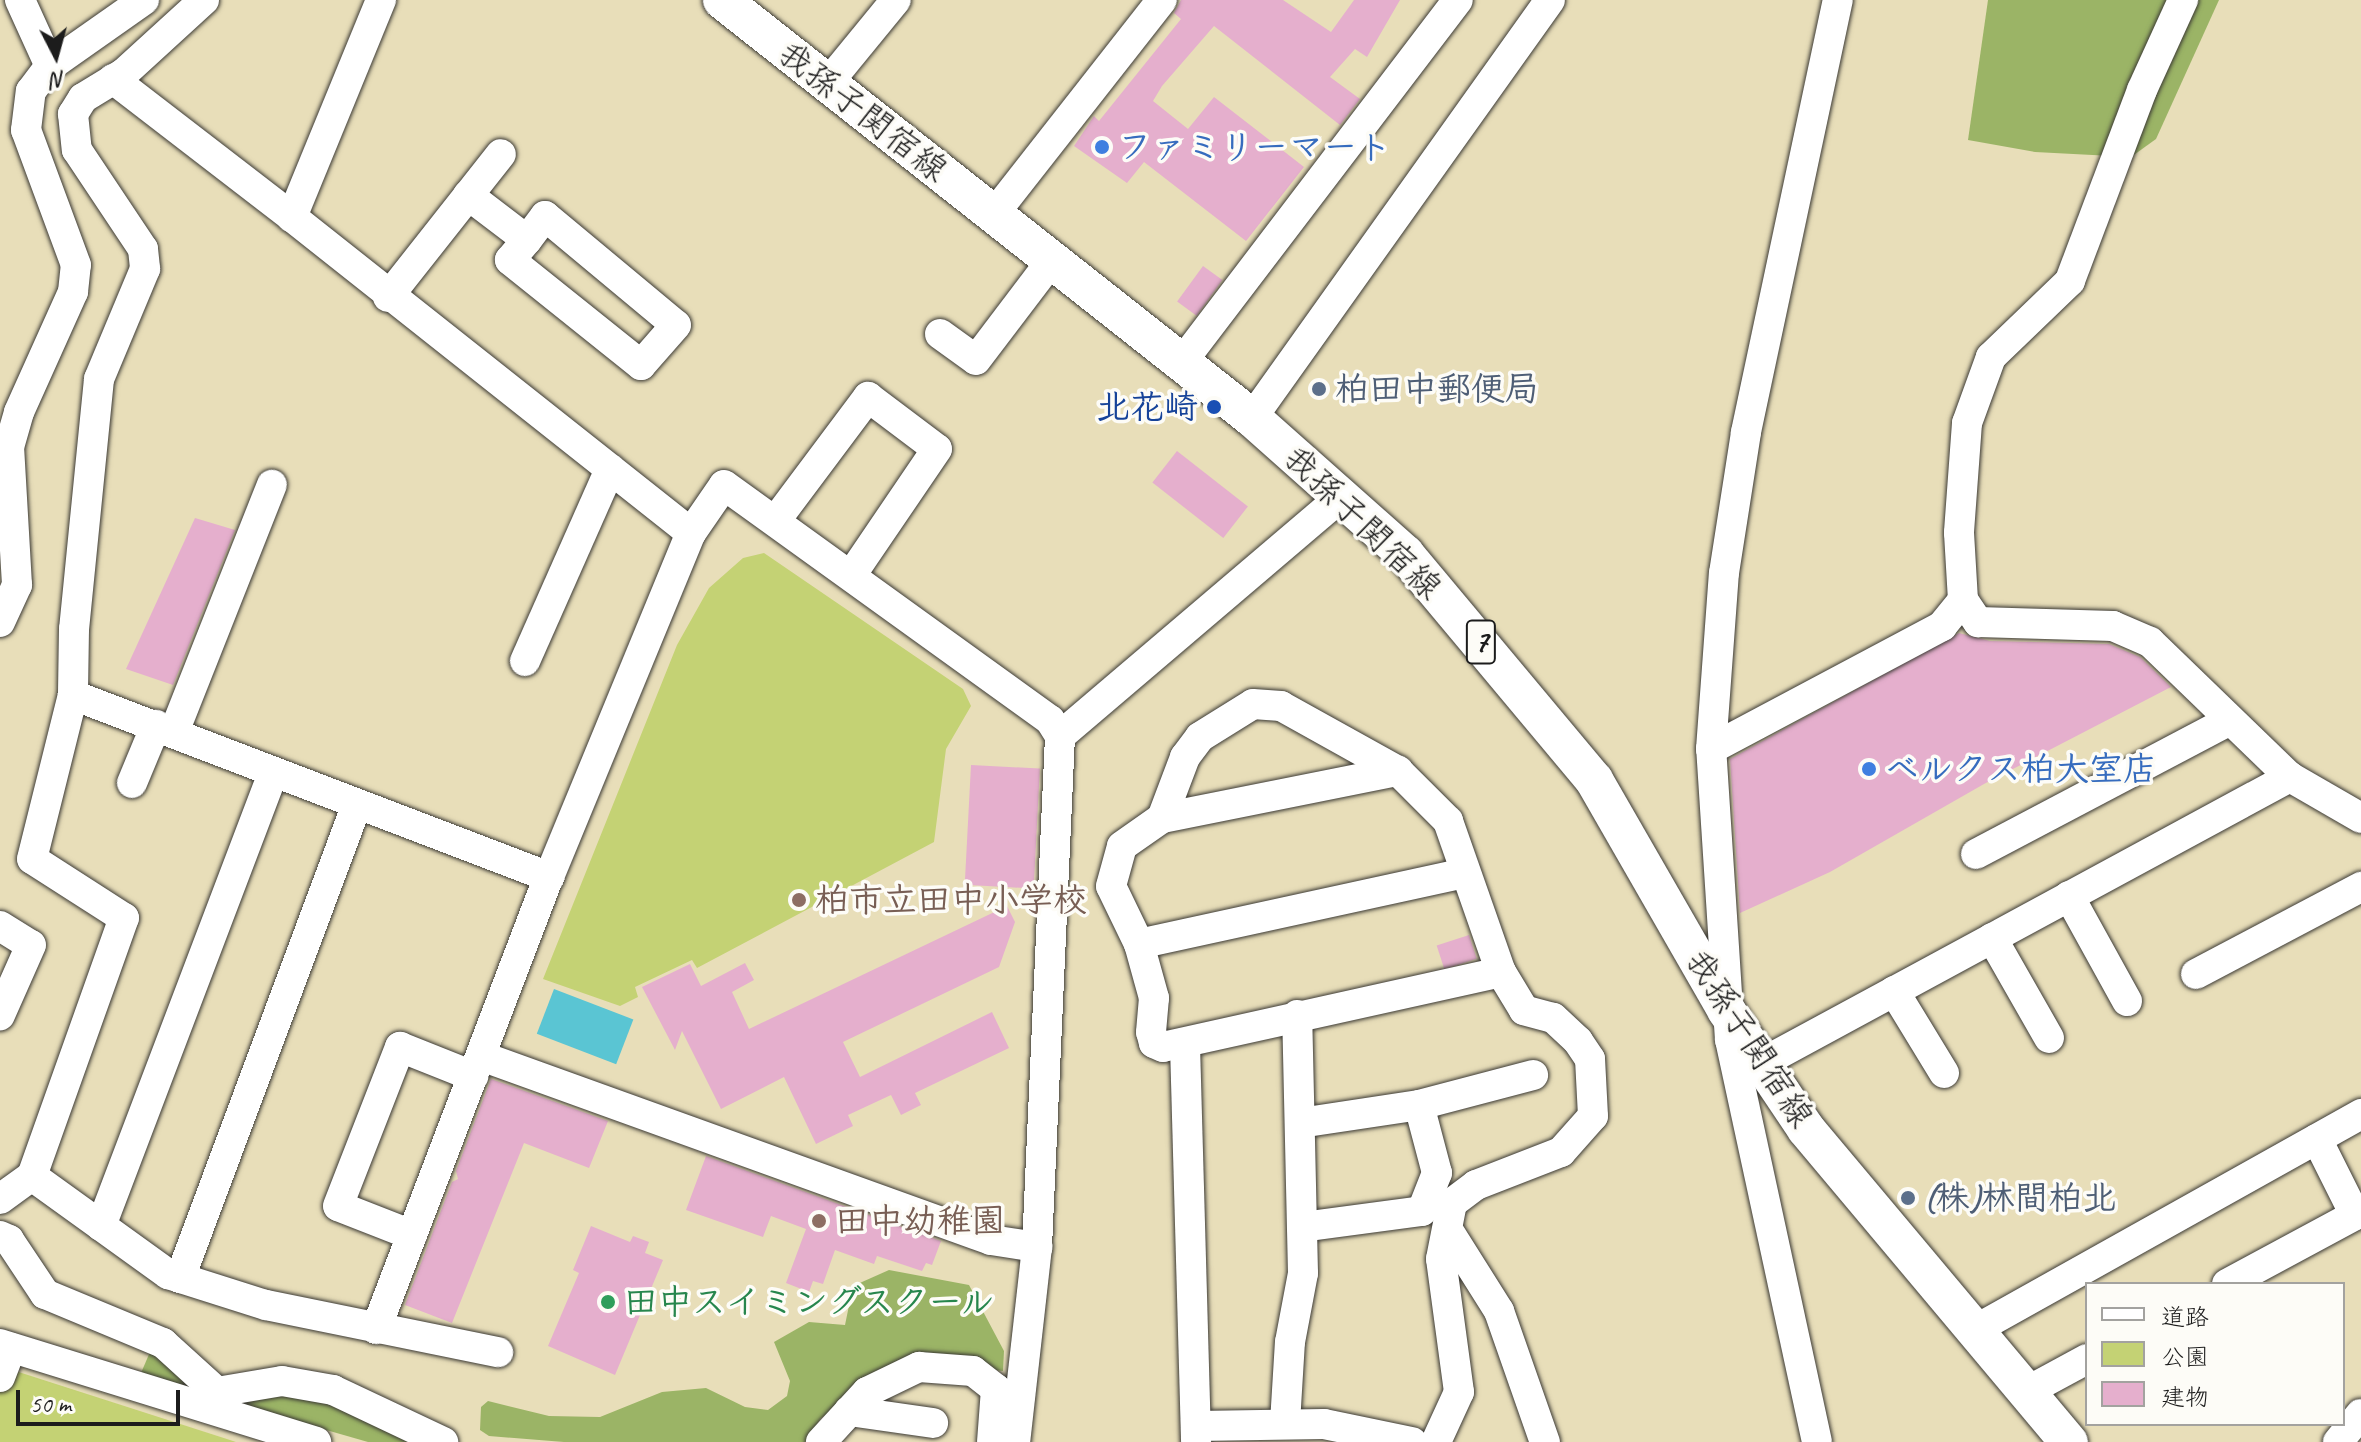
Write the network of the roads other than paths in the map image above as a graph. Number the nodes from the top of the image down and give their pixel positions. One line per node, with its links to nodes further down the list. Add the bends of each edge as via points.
1 (20, 0): 12 (street)
2 (144, 0): 12 (street)
3 (204, 0): 13 (street)
4 (381, 0): 18 (street)
5 (722, 0): 14 (main road, 我孫子関宿線 / 7)
6 (896, 0): 14 (street)
7 (1162, 0): 17 (street)
8 (1458, 0): 23 (street)
9 (1550, 0): 24 (street)
10 (1838, 0): 40 (street, via 1746,432 1724,573)
11 (2183, 0): 33 (street, via 2142,90 2070,281 1991,357 1967,423 1959,533)
12 (50, 66): 25 (street, via 31,91 26,130 76,265 73,292)
13 (113, 79): 18 (street); 36 (street, via 83,98 73,114 77,150 143,249 145,269 99,379 74,629)
14 (828, 83): 17 (main road, 我孫子関宿線 / 7)
15 (501, 154): 16 (street)
16 (468, 195): 19 (street); 21 (street)
17 (994, 214): 20 (main road, 我孫子関宿線 / 7)
18 (292, 217): 21 (street)
19 (527, 240): 19 (street, via 545,216 676,325 641,365 510,260)
20 (1052, 260): 22 (street, via 976,360); 23 (main road, 我孫子関宿線 / 7)
21 (388, 297): 26 (street)
22 (940, 334)
23 (1182, 362): 24 (main road, 我孫子関宿線 / 7)
24 (1252, 418): 28 (main road, 我孫子関宿線 / 7)
25 (5, 446): 31 (street)
26 (610, 469): 30 (street); 35 (street)
27 (272, 485): 38 (street)
28 (1343, 495): 39 (street); 60 (main road, 我孫子関宿線 / 7, via 1405,554 1594,780)
29 (776, 520): 30 (street, via 724,485); 32 (street); 32 (street, via 868,397 937,449)
30 (691, 533): 50 (street)
31 (9, 574): 34 (street, via 17,585)
32 (852, 574): 39 (street, via 1050,720)
33 (1963, 600): 37 (street, via 1978,622 2113,626 2150,642); 40 (street, via 1942,626)
34 (0, 622)
35 (525, 661)
36 (73, 695): 38 (street); 73 (street, via 32,859 124,918)
37 (2230, 720): 43 (street); 48 (street)
38 (165, 729): 42 (street); 44 (street)
39 (1060, 736): 80 (street)
40 (1711, 749): 60 (street)
41 (1398, 771): 46 (street); 46 (street, via 1281,706 1253,704 1200,737 1185,757); 49 (street, via 1448,821)
42 (273, 774): 45 (street); 75 (street)
43 (2290, 777): 47 (street); 52 (street)
44 (132, 783)
45 (357, 804): 50 (street); 81 (street)
46 (1162, 818): 55 (street, via 1122,846 1111,886)
47 (2361, 818)
48 (1976, 854)
49 (1464, 873): 55 (street); 56 (street)
50 (549, 877): 66 (street)
51 (2361, 887): 57 (street)
52 (2069, 896): 54 (street); 59 (street)
53 (0, 926): 61 (street, via 31,945)
54 (1992, 938): 58 (street); 63 (street)
55 (1139, 944): 64 (street, via 1154,998 1154,1043)
56 (1501, 972): 62 (street); 77 (street, via 1524,1010 1553,1018 1590,1059 1593,1116 1561,1152 1476,1185 1452,1203)
57 (2196, 974)
58 (1894, 991): 65 (street); 67 (street)
59 (2127, 1001)
60 (1726, 1010): 65 (main road, 我孫子関宿線 / 7); 105 (street, via 1760,1197)
61 (0, 1015)
62 (1297, 1015): 64 (street); 71 (street)
63 (2049, 1038)
64 (1185, 1045): 96 (street)
65 (1760, 1064): 84 (main road, 我孫子関宿線 / 7, via 1850,1184)
66 (477, 1066): 78 (street); 78 (street, via 400,1047 338,1206); 80 (street, via 991,1240)
67 (1944, 1073)
68 (1533, 1075): 69 (street)
69 (1419, 1105): 71 (street); 76 (street, via 1437,1173 1422,1211)
70 (2361, 1114): 72 (street)
71 (1300, 1123): 76 (street)
72 (2317, 1139): 82 (street, via 2355,1215); 84 (street)
73 (32, 1176): 74 (street); 75 (street)
74 (0, 1199)
75 (101, 1226): 81 (street)
76 (1302, 1227): 94 (street, via 1303,1273 1290,1342)
77 (1448, 1230): 103 (street, via 1441,1259 1459,1392); 104 (street, via 1499,1311)
78 (412, 1235): 83 (street)
79 (0, 1236): 90 (street, via 9,1240 45,1294 163,1343)
80 (1037, 1247): 101 (street)
81 (180, 1278): 83 (street, via 266,1305)
82 (2231, 1282)
83 (376, 1329): 86 (street)
84 (1973, 1331): 89 (main road, 我孫子関宿線 / 7)
85 (5, 1346): 88 (street); 90 (street)
86 (498, 1352)
87 (2085, 1360): 89 (street)
88 (0, 1377)
89 (2026, 1392): 106 (main road, 我孫子関宿線 / 7)
90 (215, 1402): 97 (street); 98 (street, via 282,1381 333,1390)
91 (849, 1411): 95 (street); 99 (street); 100 (street, via 867,1392 919,1367 973,1371 996,1389)
92 (2361, 1414): 107 (street)
93 (933, 1423): 95 (street)
94 (1285, 1423): 96 (street); 102 (street, via 1355,1428)
95 (888, 1430)
96 (1196, 1434)
97 (316, 1442)
98 (443, 1442)
99 (821, 1442)
100 (992, 1442)
101 (1015, 1442)
102 (1412, 1442)
103 (1436, 1442)
104 (1545, 1442)
105 (1817, 1442)
106 (2069, 1442)
107 (2338, 1442)

